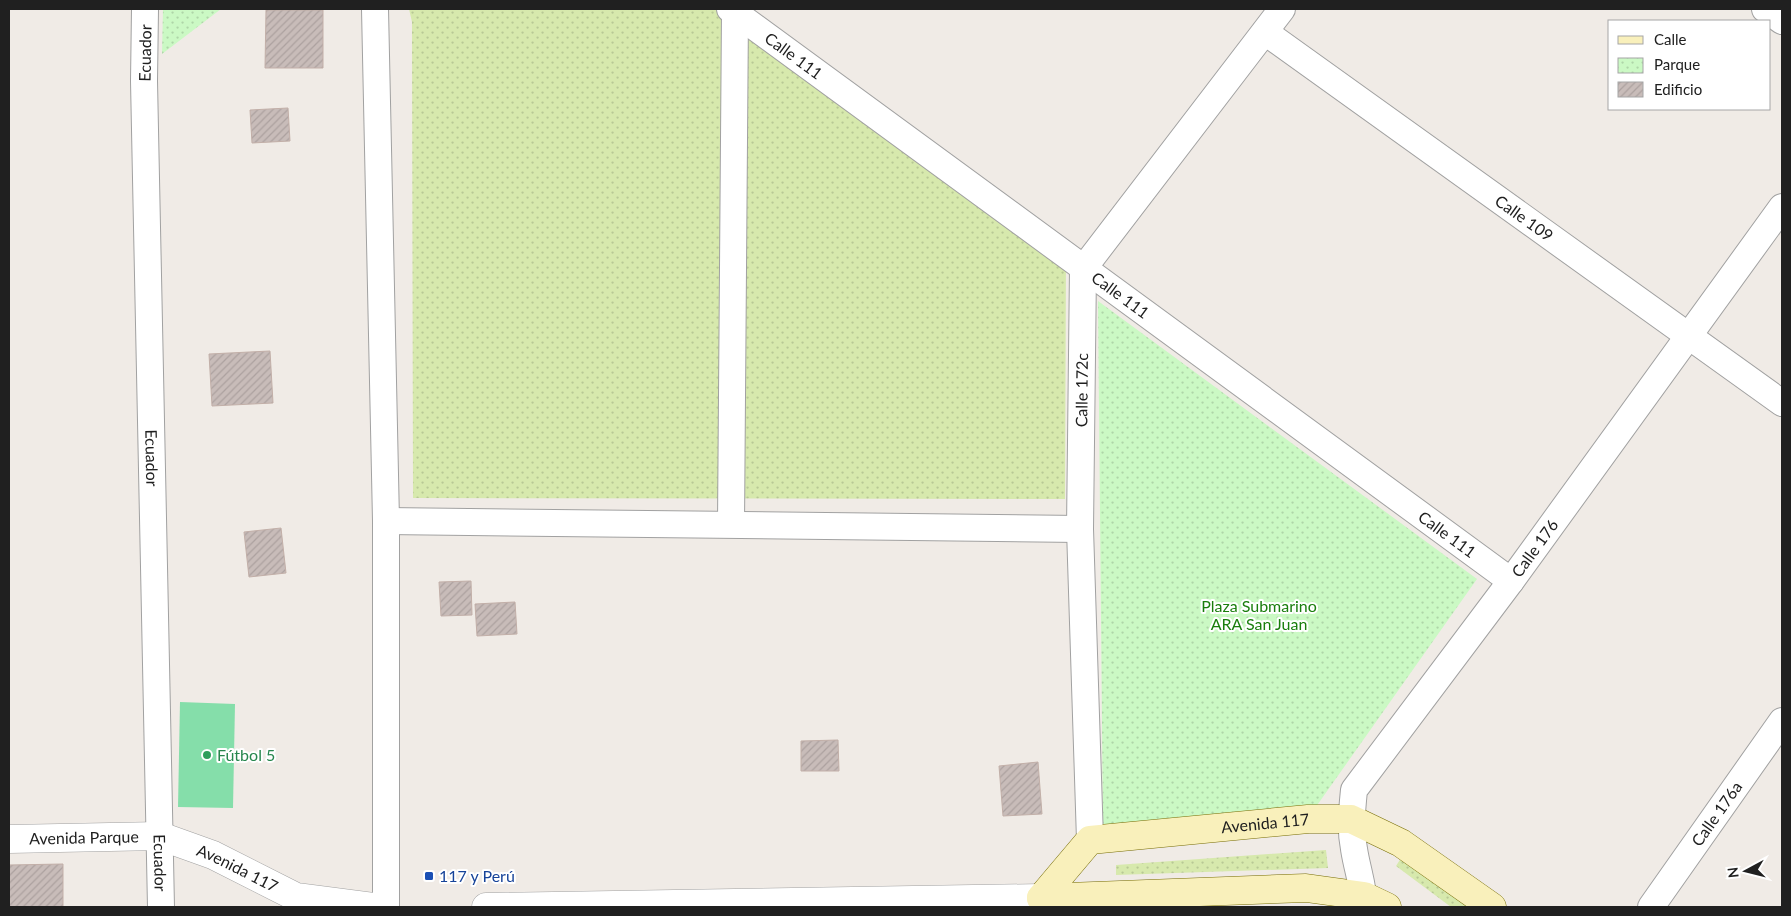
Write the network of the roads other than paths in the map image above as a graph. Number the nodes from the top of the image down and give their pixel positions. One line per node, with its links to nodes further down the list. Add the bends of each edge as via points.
1 (146, 9): 18 (street, Ecuador, via 144,81)
2 (375, 9): 12 (street)
3 (1282, 9): 7 (street)
4 (1765, 9): 6 (street)
5 (732, 11): 9 (street, Calle 111); 13 (street)
6 (1782, 21)
7 (1265, 32): 9 (street); 10 (street, Calle 109)
8 (1782, 207): 10 (street, Calle 176)
9 (1083, 269): 14 (street, Calle 172c); 15 (street, Calle 111)
10 (1689, 335): 11 (street, Calle 109); 15 (street, Calle 176)
11 (1782, 403)
12 (386, 521): 13 (street); 25 (street)
13 (731, 524): 14 (street)
14 (1080, 529): 20 (street, Calle 172c)
15 (1511, 580): 17 (street, Calle 176, via 1354,790)
16 (1782, 722): 28 (street, Calle 176a)
17 (1351, 819): 20 (main road, Avenida 117, via 1308,819); 22 (street, Calle 176, via 1353,848); 27 (main road, Avenida 117, via 1401,844)
18 (160, 836): 19 (street, Avenida Parque); 23 (street, Ecuador); 24 (street, Avenida 117, via 213,855 296,897)
19 (9, 839)
20 (1090, 840): 21 (main road)
21 (1041, 902): 22 (main road, via 1306,888); 26 (street)
22 (1372, 903)
23 (161, 907)
24 (373, 907)
25 (386, 907)
26 (486, 907)
27 (1492, 907)
28 (1651, 907)

